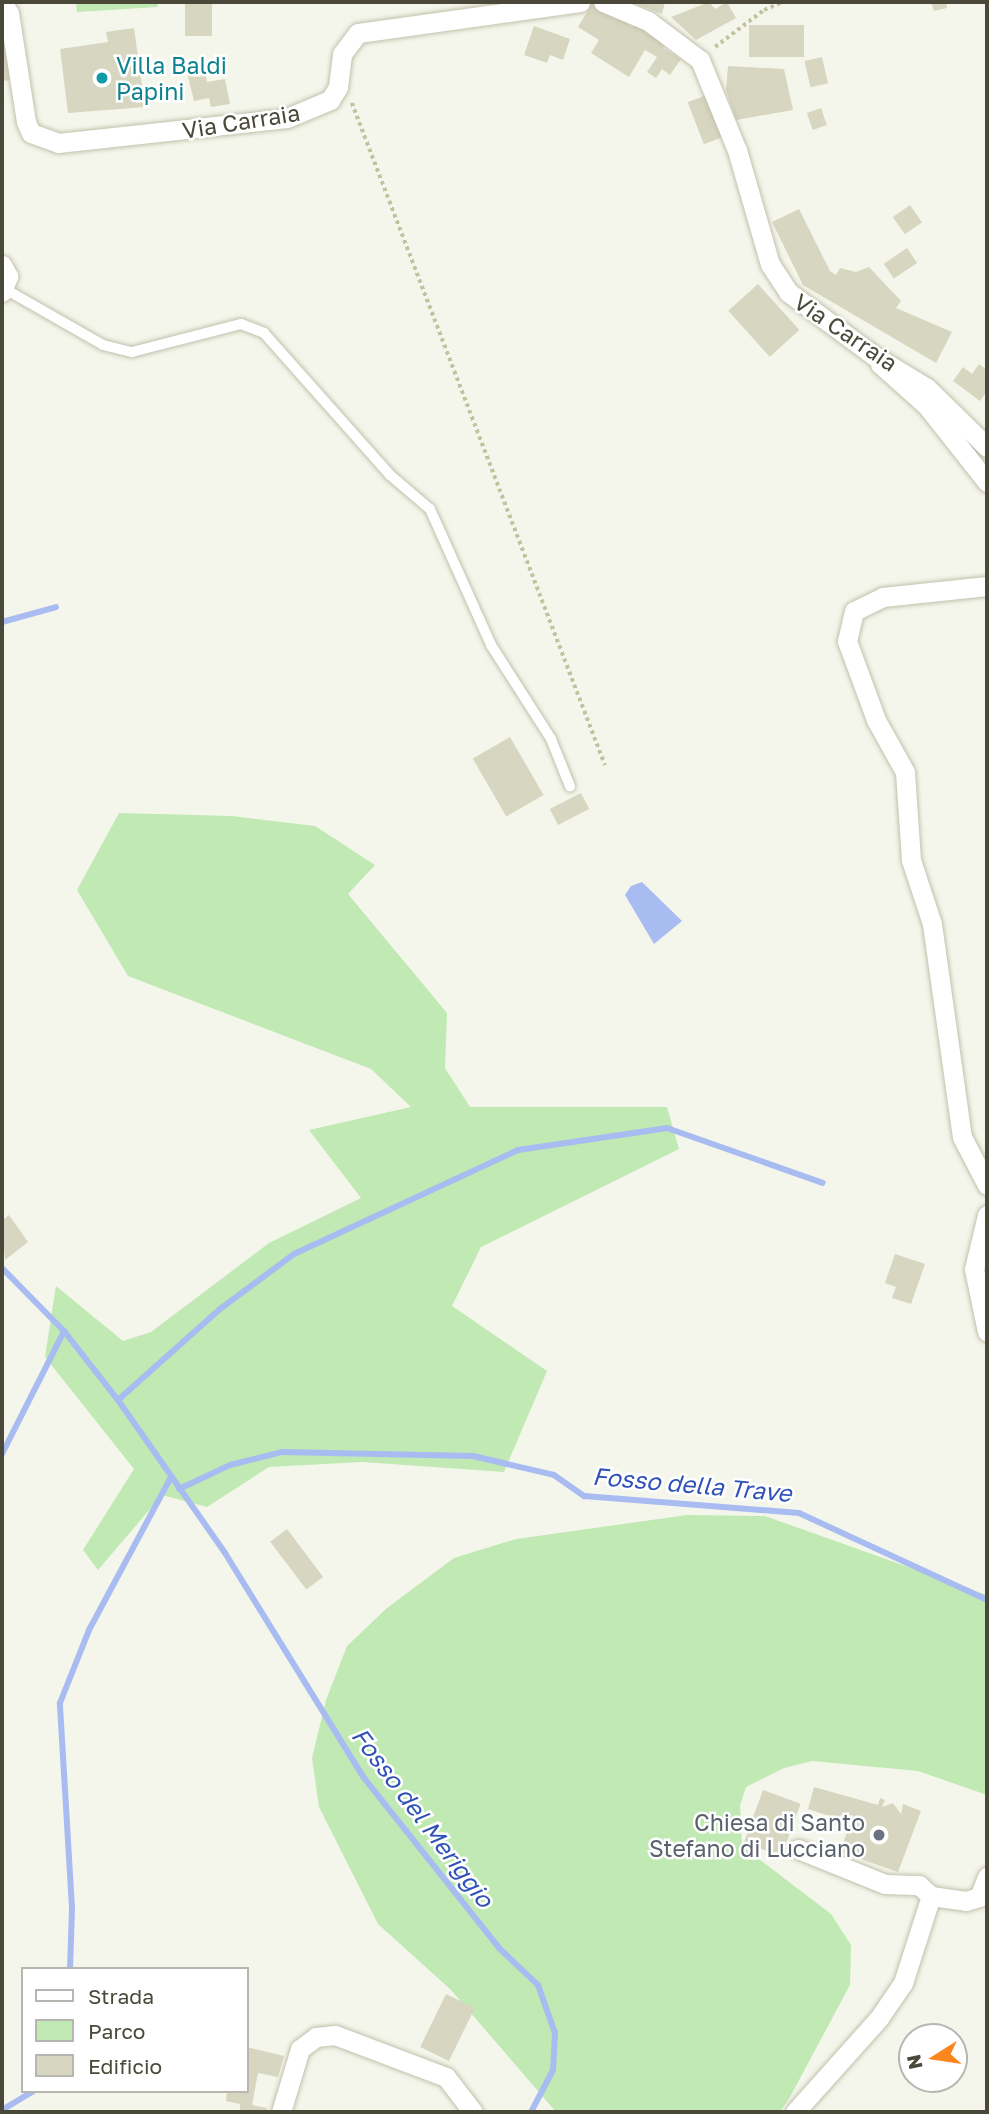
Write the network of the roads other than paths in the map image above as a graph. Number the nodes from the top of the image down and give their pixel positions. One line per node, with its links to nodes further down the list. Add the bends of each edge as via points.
1 (2, 2): 2 (street, Via Carraia, via 9,13 31,133 42,140 82,143 287,118 330,100 338,87 342,54 358,33)
2 (580, 2)
3 (603, 2): 6 (street, Via Carraia, via 648,21 700,60 712,79 737,150 770,264 788,292)
4 (2, 265): 5 (street, via 8,276)
5 (4, 290): 10 (lane, via 103,345 132,352 241,324 264,333 390,475 430,509 491,645 551,739)
6 (873, 355): 7 (street, Via Carraia, via 928,388); 8 (street, via 892,378 927,406)
7 (987, 447)
8 (987, 482)
9 (987, 586): 11 (street, via 883,597 854,611 847,641 876,720 905,772 911,860 932,924 962,1137)
10 (570, 786)
11 (987, 1185)
12 (987, 1215): 13 (street, via 974,1269)
13 (987, 1332)
14 (798, 1849): 16 (street, via 885,1884 919,1885)
15 (987, 1877): 17 (street)
16 (931, 1896): 17 (street, via 965,1901); 20 (street, via 904,1983)
17 (983, 1898)
18 (281, 2112): 19 (street, via 300,2049 316,2037 335,2035 446,2077)
19 (473, 2112)
20 (795, 2112)

